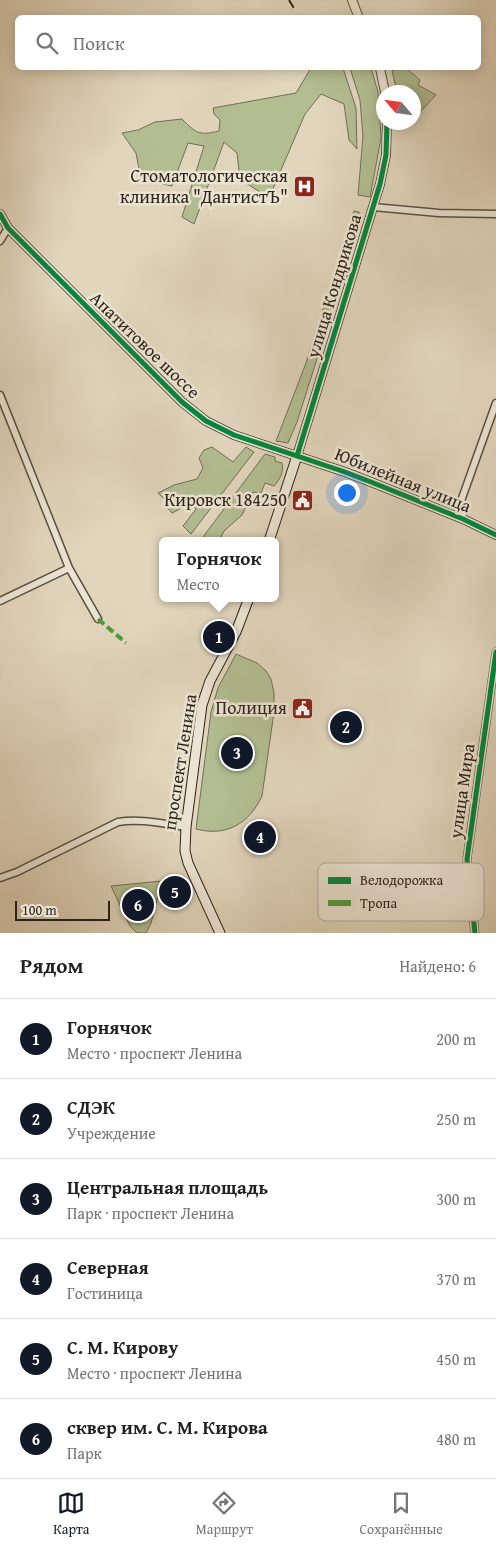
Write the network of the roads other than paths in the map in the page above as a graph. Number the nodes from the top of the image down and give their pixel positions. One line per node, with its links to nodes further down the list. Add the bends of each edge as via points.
1 (352, 0): 2 (street)
2 (358, 15)
3 (381, 70): 4 (street)
4 (384, 85)
5 (387, 130): 6 (street, улица Кондрикова, via 386,154)
6 (373, 207): 8 (street); 13 (street, улица Кондрикова)
7 (0, 214): 9 (street, Апатитовое шоссе)
8 (496, 214)
9 (8, 228): 10 (street); 13 (street, Апатитовое шоссе, via 182,402 206,421 252,442)
10 (0, 241)
11 (0, 395): 17 (street)
12 (496, 403): 14 (street, via 461,501)
13 (297, 456): 14 (street, Юбилейная улица); 16 (main road)
14 (463, 519): 15 (street, Юбилейная улица)
15 (496, 535)
16 (270, 537)
17 (69, 568): 18 (street); 20 (street)
18 (0, 601)
19 (247, 602): 22 (main road, проспект Ленина, via 202,705)
20 (98, 619)
21 (496, 652): 23 (street, улица Мира)
22 (185, 830): 24 (street, via 170,824 125,820); 25 (main road, проспект Ленина, via 188,863)
23 (467, 863)
24 (0, 878)
25 (220, 933)

